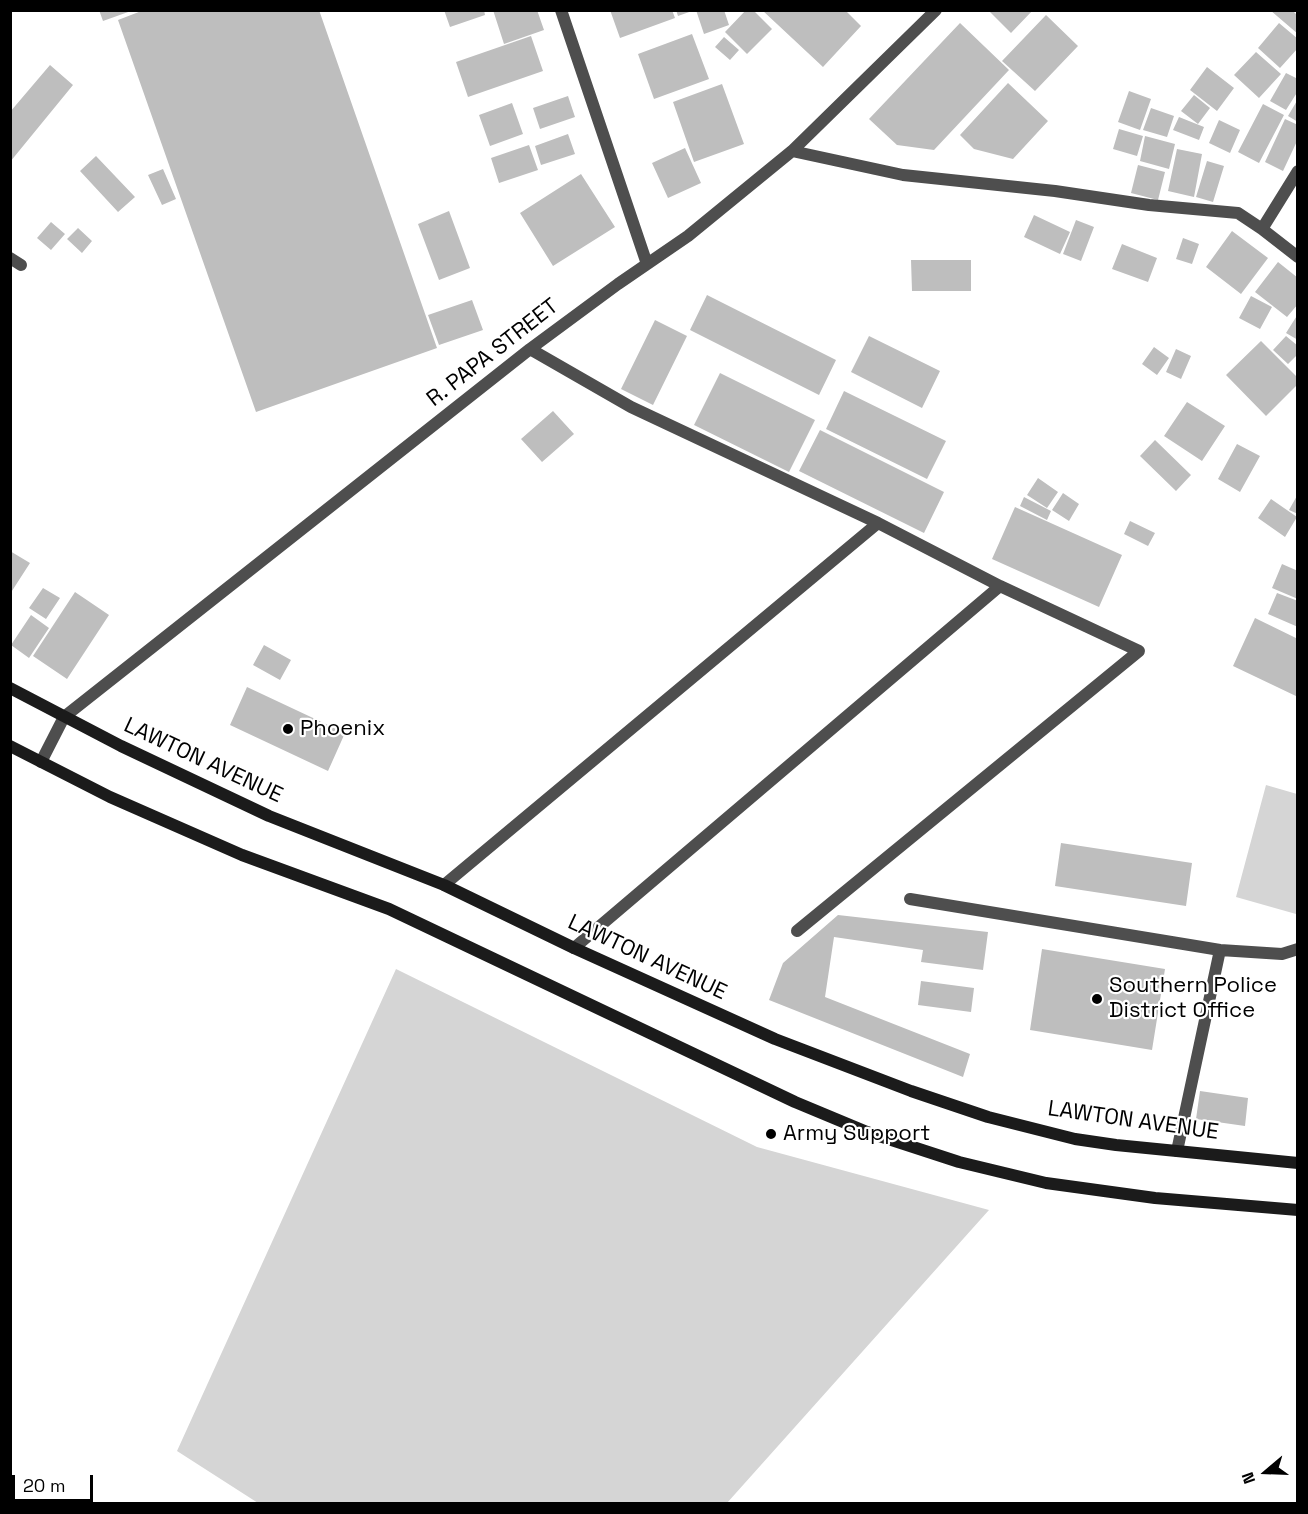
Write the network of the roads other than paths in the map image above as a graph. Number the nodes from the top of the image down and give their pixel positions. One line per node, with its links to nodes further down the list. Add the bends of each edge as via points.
1 (561, 10): 7 (street)
2 (936, 10): 3 (street, R. PAPA STREET)
3 (792, 151): 5 (street, via 903,175 1238,213); 7 (street, R. PAPA STREET, via 688,236)
4 (1298, 171): 5 (street)
5 (1262, 229): 6 (street)
6 (1298, 257)
7 (647, 264): 8 (street, R. PAPA STREET)
8 (530, 349): 9 (street, via 631,407); 12 (street, R. PAPA STREET)
9 (878, 523): 10 (street); 15 (street)
10 (1000, 586): 17 (street, via 1139,651); 18 (street)
11 (10, 688): 12 (main road, LAWTON AVENUE)
12 (64, 717): 14 (street); 15 (main road, LAWTON AVENUE, via 269,816)
13 (10, 746): 14 (main road)
14 (41, 762): 23 (main road, via 242,855 388,909 795,1102 867,1132 959,1162 1046,1183 1155,1198)
15 (444, 885): 18 (main road, LAWTON AVENUE)
16 (910, 899): 20 (street)
17 (797, 931)
18 (574, 948): 21 (main road, LAWTON AVENUE, via 775,1039 988,1117 1075,1138)
19 (1298, 949): 20 (street, via 1282,954)
20 (1221, 950): 21 (street)
21 (1177, 1151): 22 (main road, LAWTON AVENUE)
22 (1298, 1163)
23 (1298, 1210)

